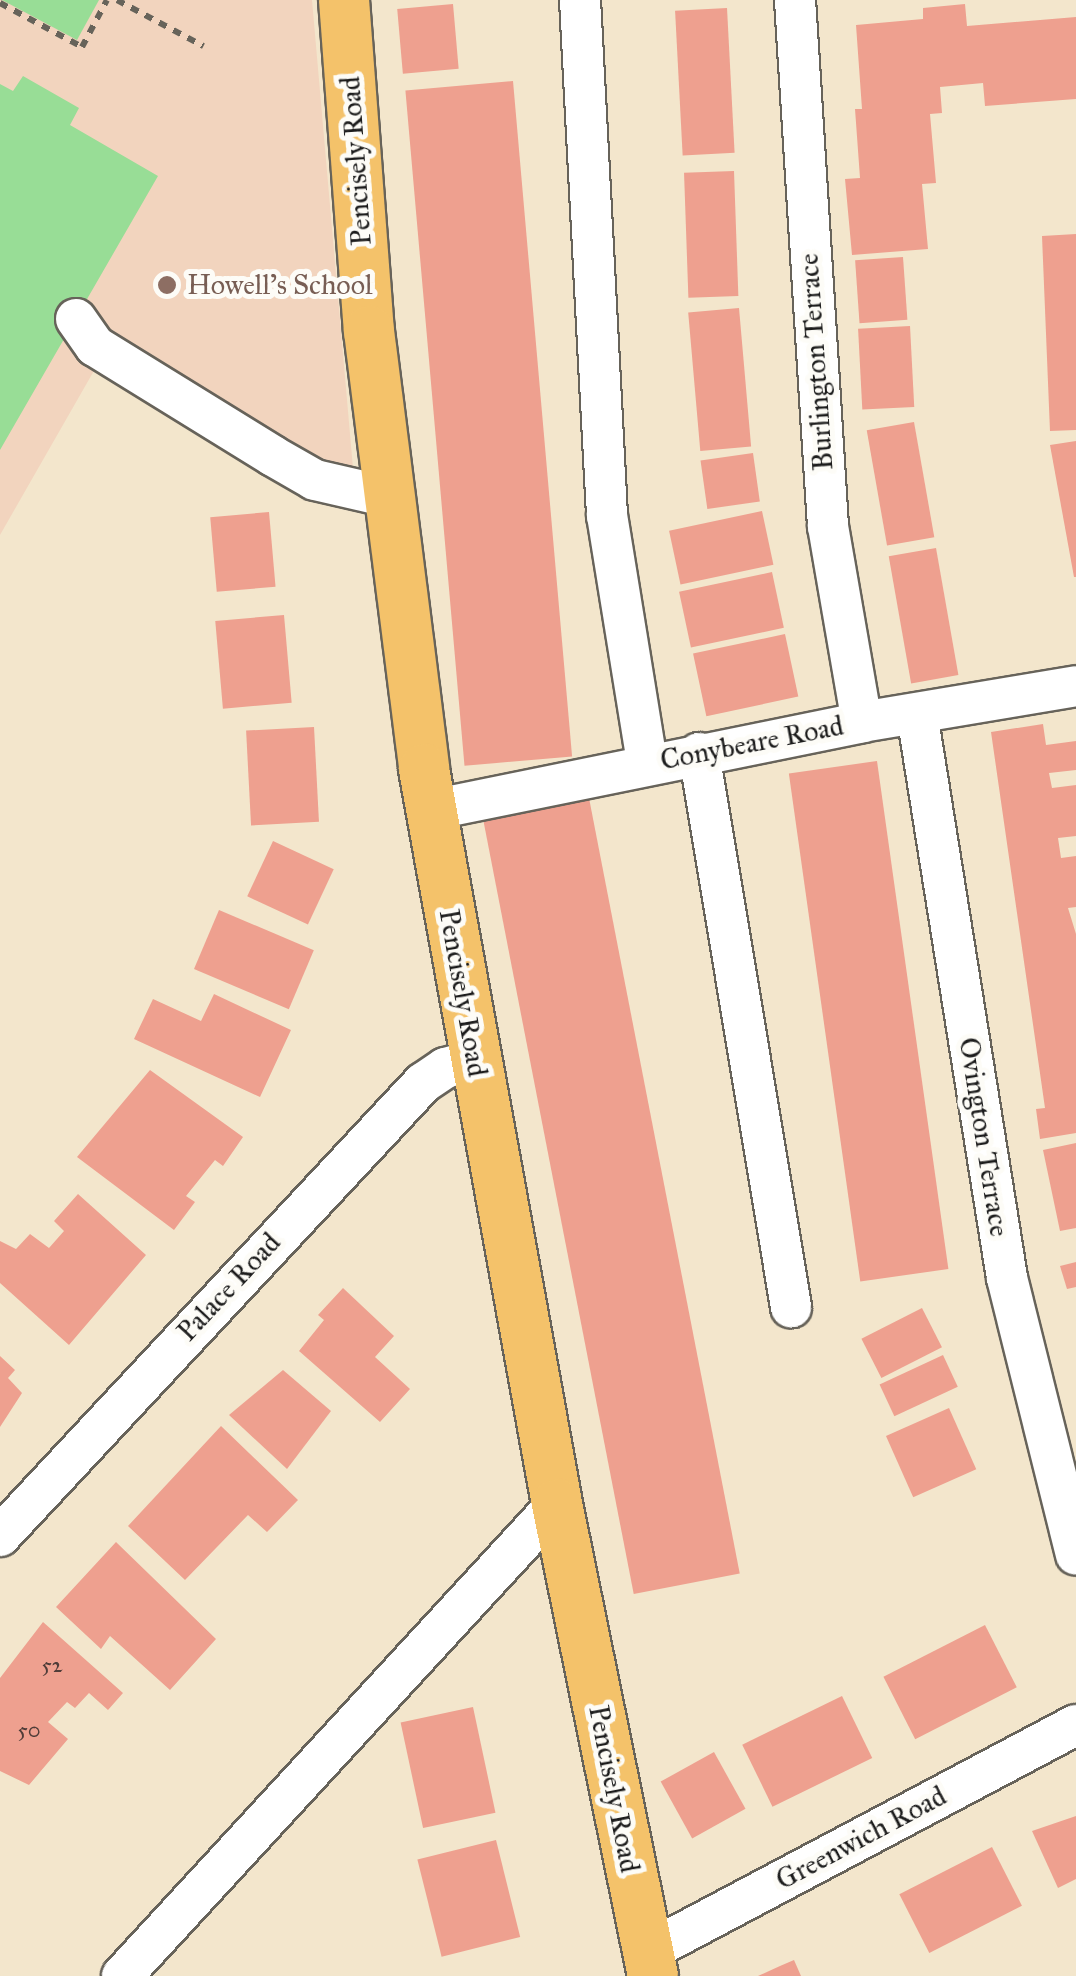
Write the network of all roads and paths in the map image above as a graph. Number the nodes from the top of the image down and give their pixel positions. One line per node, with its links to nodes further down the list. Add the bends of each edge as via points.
1 (108, 0): 6 (path, via 82,48)
2 (117, 0): 7 (path)
3 (344, 0): 9 (main road, Pencisely Road)
4 (580, 0): 14 (street, via 608,515)
5 (795, 0): 12 (street, Burlington Terrace, via 828,526)
6 (0, 3)
7 (203, 46)
8 (76, 318): 9 (street, via 95,346 273,456 315,480)
9 (389, 497): 15 (main road, Pencisely Road)
10 (1076, 686): 11 (street, Conybeare Road)
11 (917, 714): 12 (street, Conybeare Road); 20 (street, Ovington Terrace, via 1007,1278)
12 (862, 722): 13 (street, Conybeare Road)
13 (699, 753): 14 (street, Conybeare Road); 17 (street)
14 (647, 764): 15 (street, Conybeare Road)
15 (431, 810): 16 (main road, Pencisely Road)
16 (475, 1060): 18 (main road, Pencisely Road); 19 (street, Palace Road, via 445,1068 424,1083)
17 (791, 1307)
18 (557, 1504): 22 (main road, Pencisely Road); 23 (street)
19 (0, 1536)
20 (1076, 1555)
21 (1076, 1725): 22 (street, Greenwich Road)
22 (650, 1964)
23 (122, 1976)

